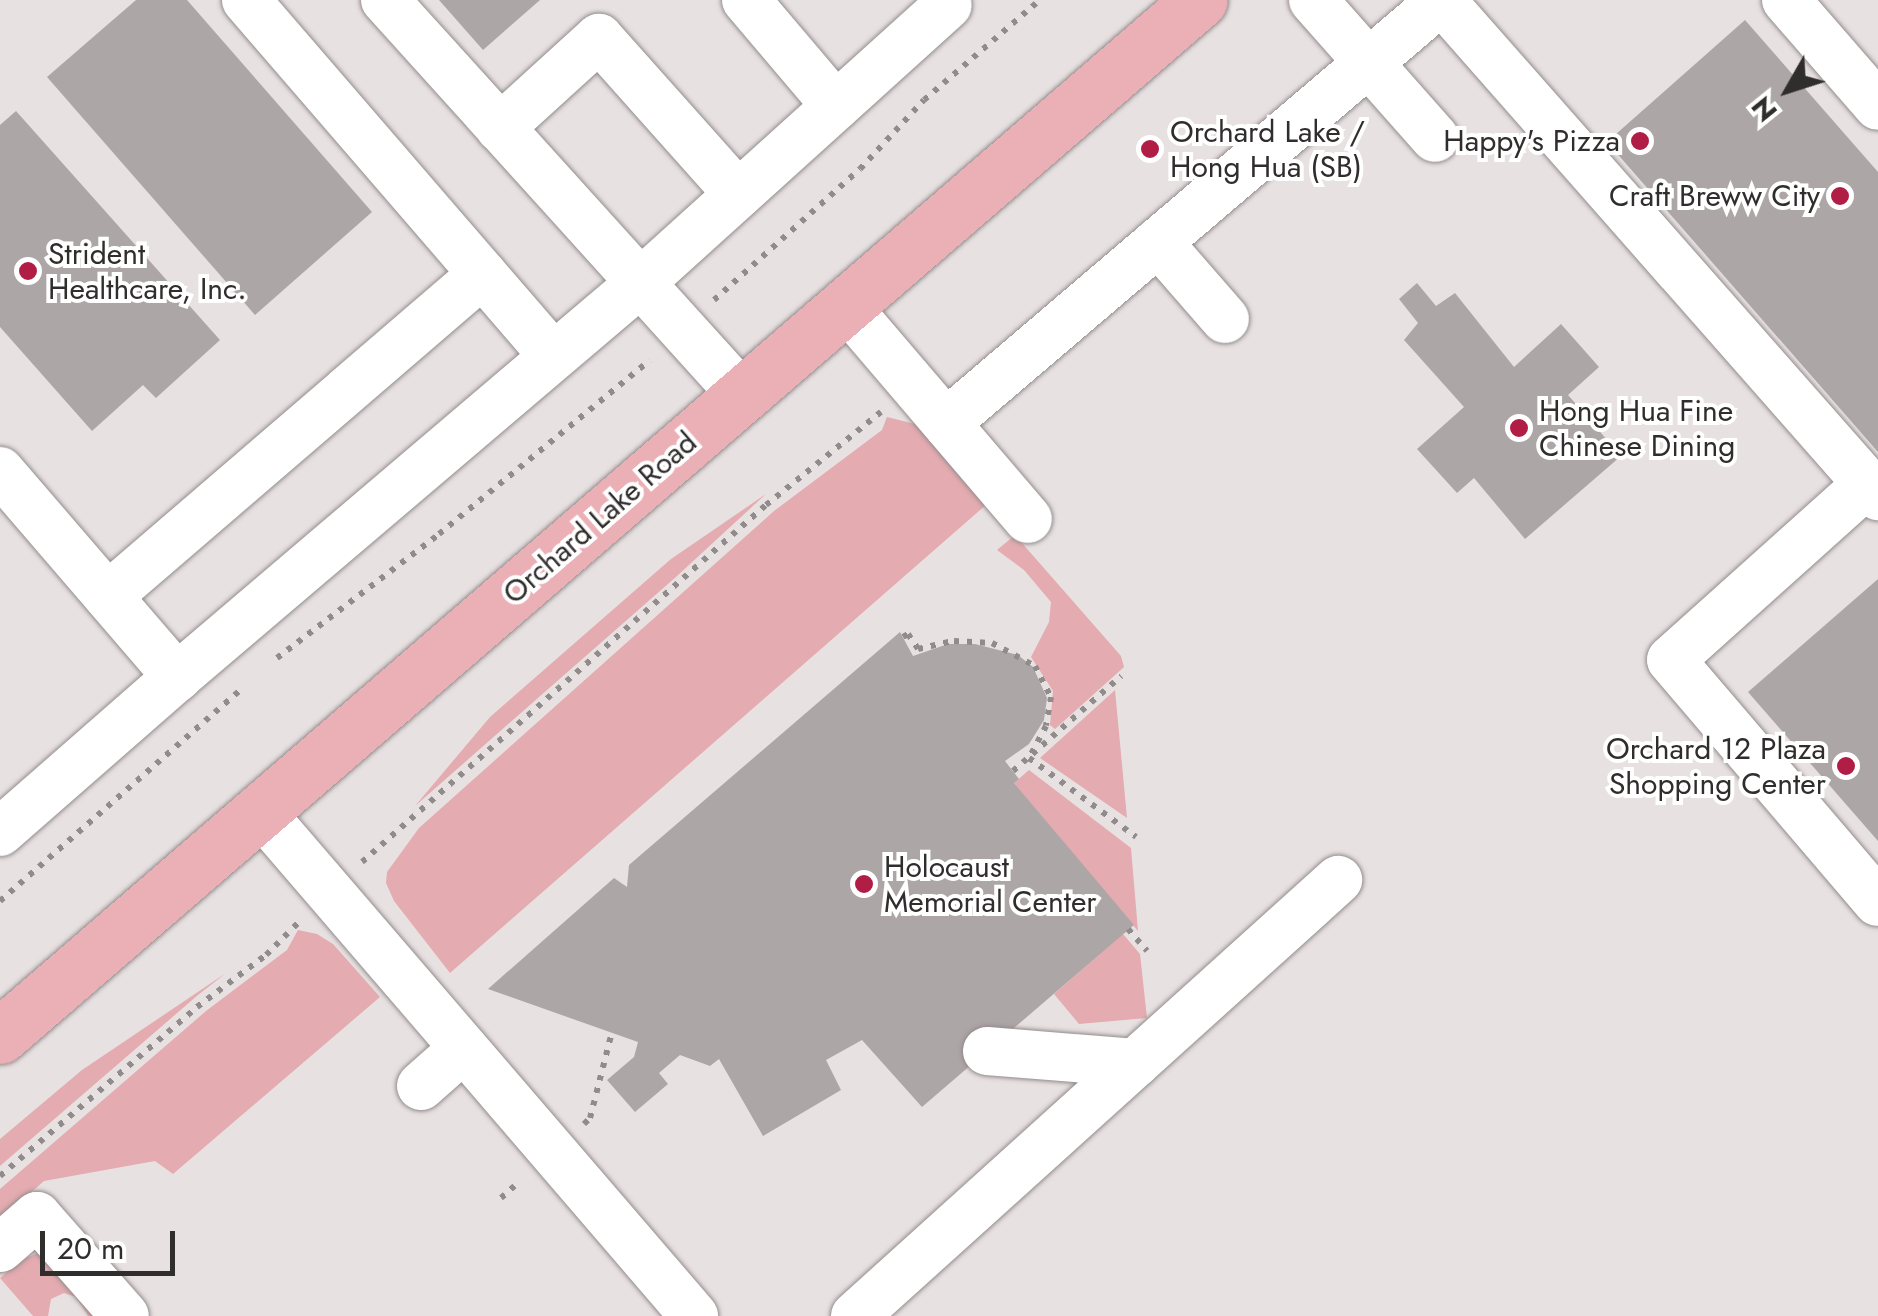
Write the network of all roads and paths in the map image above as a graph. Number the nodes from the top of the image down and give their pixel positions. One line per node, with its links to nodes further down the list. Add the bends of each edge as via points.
1 (246, 0): 17 (lane)
2 (386, 0): 13 (lane)
3 (746, 0): 11 (lane)
4 (1040, 0): 21 (path)
5 (1200, 0): 19 (main road, Orchard Lake Road)
6 (1312, 0): 10 (lane)
7 (1442, 0): 10 (lane); 27 (lane)
8 (1786, 0): 12 (lane)
9 (949, 2): 11 (lane)
10 (1369, 63): 14 (lane); 16 (lane)
11 (836, 106): 15 (lane)
12 (1878, 106)
13 (500, 128): 15 (lane, via 599,38); 18 (lane)
14 (1435, 138)
15 (738, 194): 18 (lane)
16 (1158, 242): 20 (lane); 25 (lane)
17 (482, 274): 22 (lane); 29 (lane)
18 (639, 284): 21 (lane); 22 (lane)
19 (846, 306): 23 (lane); 24 (main road, Orchard Lake Road)
20 (1224, 319)
21 (680, 330): 24 (lane); 31 (path, via 439,534)
22 (554, 356): 33 (lane)
23 (914, 386): 25 (lane); 41 (path, via 766,505)
24 (742, 396): 37 (main road, Orchard Lake Road)
25 (946, 423): 28 (lane)
26 (0, 471): 29 (lane)
27 (1873, 490): 43 (lane, via 1670,660)
28 (1028, 519)
29 (108, 596): 33 (lane)
30 (903, 637): 35 (path, via 908,634 918,649 954,641 992,643 1035,666 1051,697 1050,712)
31 (274, 660)
32 (1121, 676): 35 (path)
33 (177, 677): 38 (lane)
34 (246, 684): 42 (path)
35 (1028, 758): 36 (path); 39 (path)
36 (1013, 772)
37 (260, 812): 41 (lane); 46 (main road, Orchard Lake Road)
38 (0, 832)
39 (1136, 837)
40 (1338, 880): 49 (lane)
41 (329, 891): 47 (lane); 51 (path, via 266,955)
42 (0, 901)
43 (1878, 902)
44 (1128, 929): 45 (path)
45 (1147, 951)
46 (0, 1036)
47 (464, 1048): 50 (lane); 54 (lane)
48 (988, 1052): 49 (lane)
49 (1136, 1063): 55 (lane)
50 (421, 1086)
51 (0, 1176)
52 (0, 1248): 53 (lane, via 37,1216)
53 (125, 1316)
54 (694, 1316)
55 (855, 1316)

